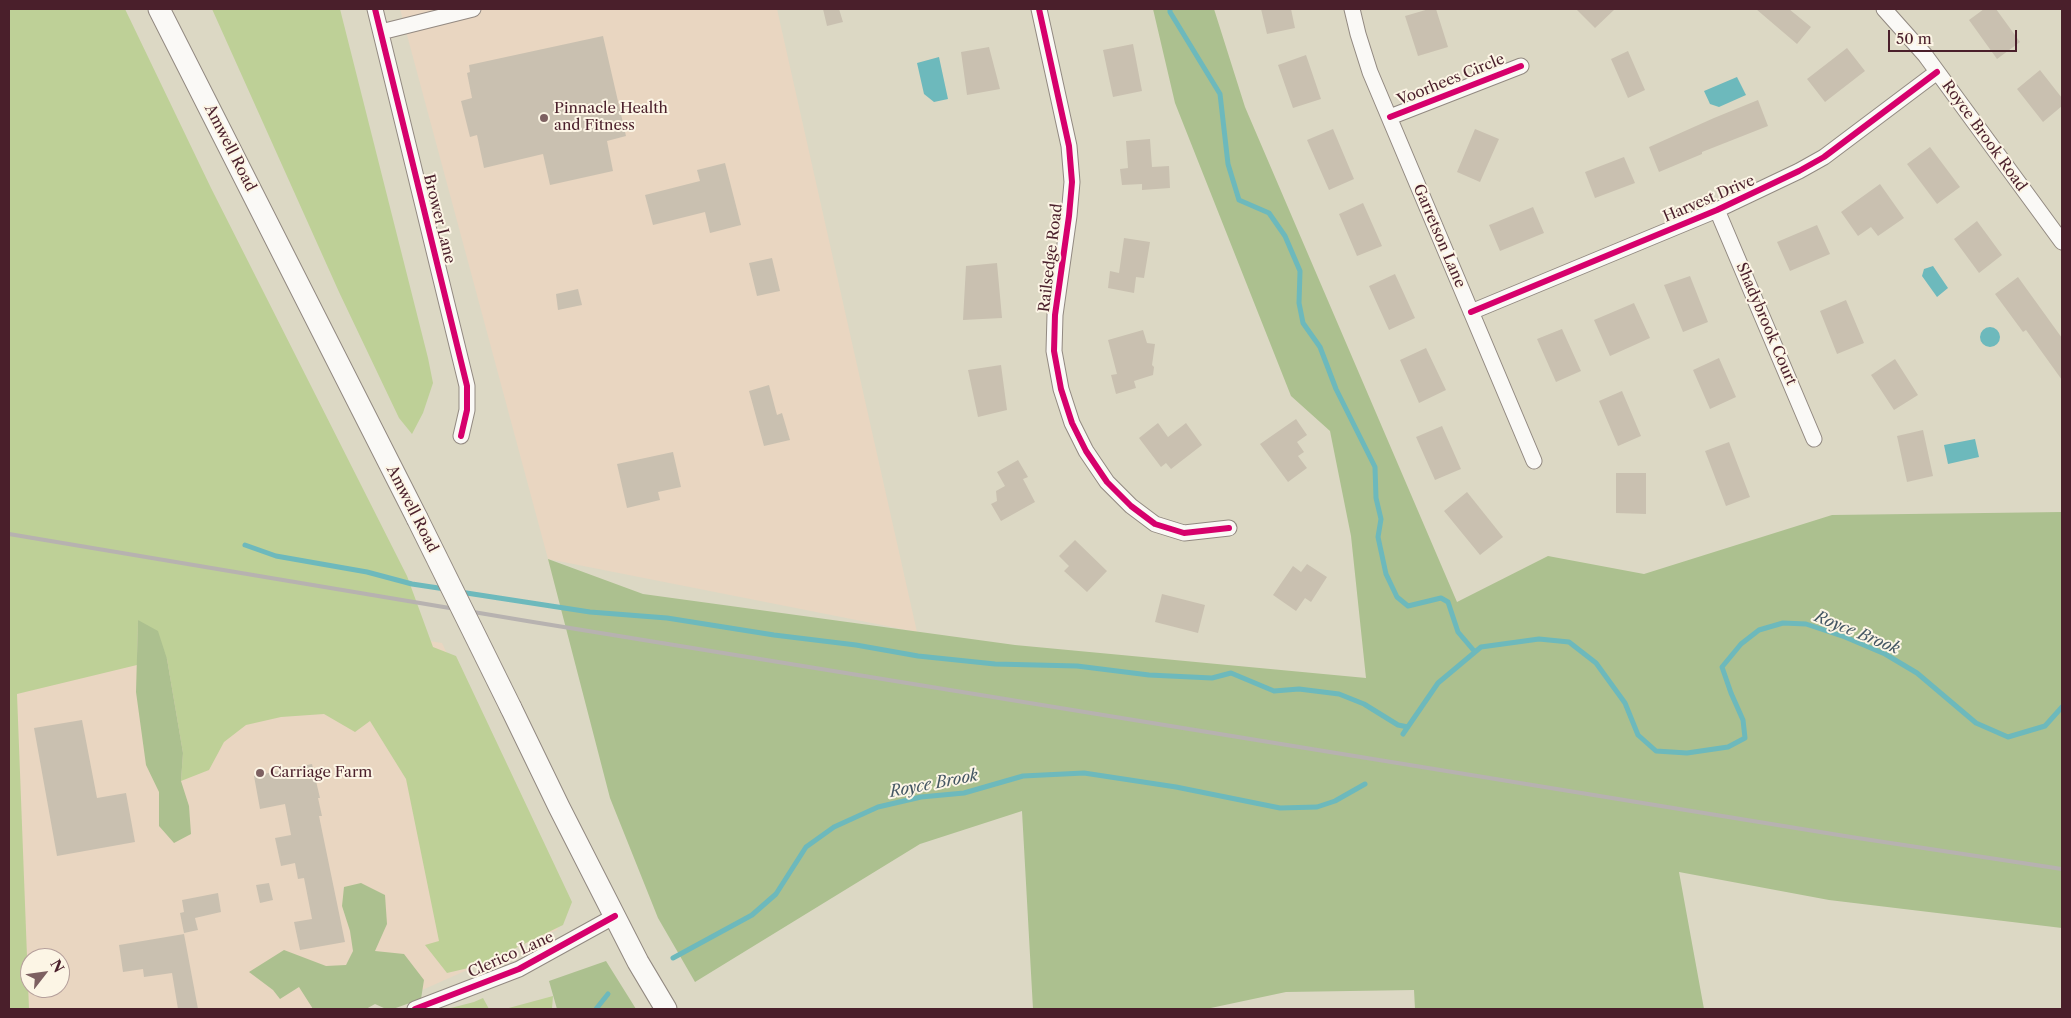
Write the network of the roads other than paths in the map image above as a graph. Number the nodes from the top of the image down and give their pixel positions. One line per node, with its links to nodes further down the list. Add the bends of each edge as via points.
1 (159, 9): 18 (main road, Amwell Road, bridge)
2 (375, 9): 7 (street, Brower Lane)
3 (473, 9): 7 (street)
4 (1039, 9): 17 (street, Railsedge Road, via 1069,146 1072,182 1054,351 1072,423 1107,482 1155,524 1184,533)
5 (1352, 9): 10 (street, Garretson Lane, via 1370,72)
6 (1884, 9): 9 (street, Royce Brook Road)
7 (382, 32): 14 (street, Brower Lane, via 467,386)
8 (1521, 66): 10 (street, Voorhees Circle)
9 (1937, 72): 11 (street, Harvest Drive, via 1824,157); 12 (street, Royce Brook Road)
10 (1390, 117): 13 (street, Garretson Lane)
11 (1717, 210): 13 (street, Harvest Drive); 15 (street, Shadybrook Court)
12 (2062, 242)
13 (1471, 312): 16 (street, Garretson Lane)
14 (462, 436)
15 (1814, 438)
16 (1534, 461)
17 (1229, 528)
18 (615, 916): 19 (street, Clerico Lane, via 519,969); 20 (main road, Amwell Road)
19 (415, 1009)
20 (666, 1009)

